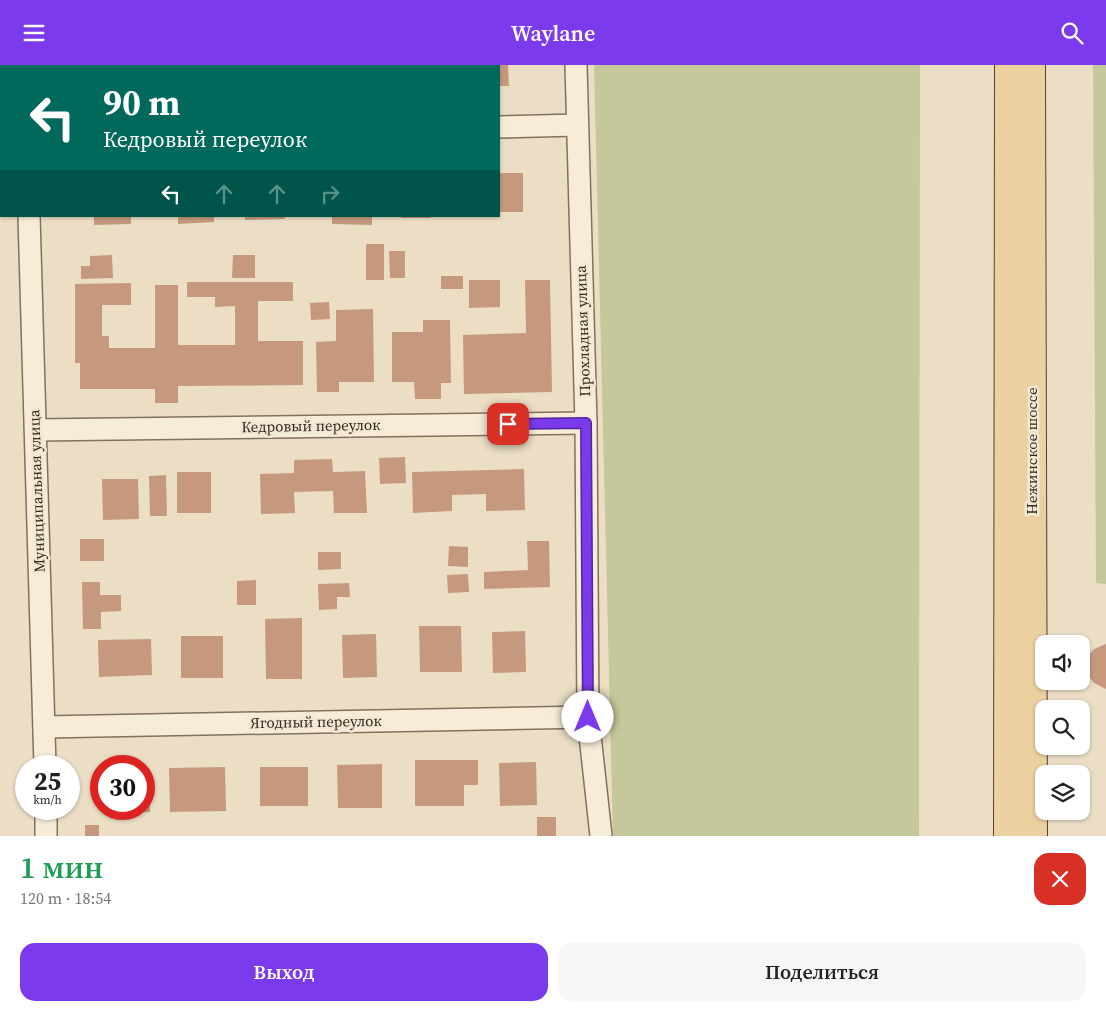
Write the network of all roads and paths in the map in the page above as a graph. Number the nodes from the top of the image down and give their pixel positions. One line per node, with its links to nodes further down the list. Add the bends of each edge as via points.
1 (576, 65): 4 (street, Прохладная улица)
2 (1010, 65): 15 (main road, Нежинское шоссе)
3 (1031, 65): 16 (main road, Нежинское шоссе)
4 (577, 125): 5 (street); 7 (street, Прохладная улица)
5 (500, 127)
6 (29, 217): 8 (street, Муниципальная улица)
7 (586, 423): 8 (street, Кедровый переулок); 9 (street, Прохладная улица)
8 (36, 430): 10 (street, Муниципальная улица)
9 (588, 717): 10 (street, Ягодный переулок); 14 (street, Прохладная улица)
10 (44, 727): 11 (street, Муниципальная улица)
11 (45, 755)
12 (46, 820): 13 (street)
13 (46, 836)
14 (601, 836)
15 (1008, 836)
16 (1033, 836)

